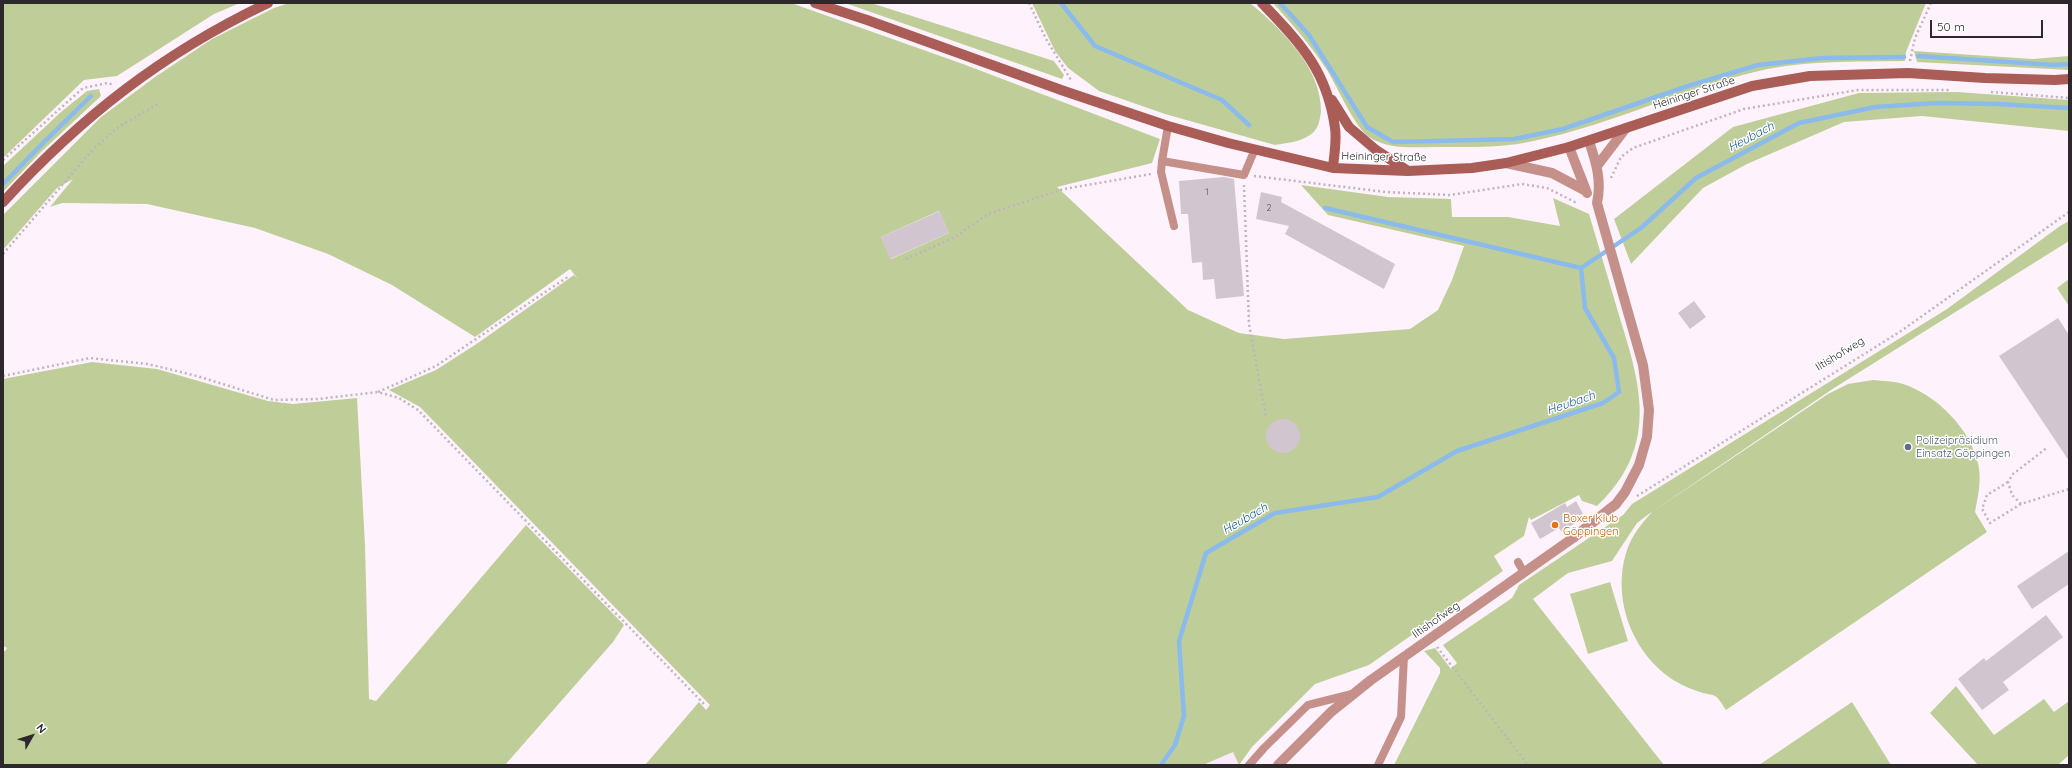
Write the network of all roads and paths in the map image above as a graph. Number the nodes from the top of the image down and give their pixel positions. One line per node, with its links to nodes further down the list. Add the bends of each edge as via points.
1 (268, 3): 8 (main road, via 207,34)
2 (815, 3): 12 (main road, Heininger Straße)
3 (1029, 3): 12 (path, via 1046,39)
4 (1262, 3): 11 (main road, via 1315,63)
5 (1931, 3): 6 (path, via 1914,38)
6 (1908, 73): 7 (main road, Heininger Straße, via 2001,79); 16 (main road, Heininger Straße, via 1810,76 1752,86)
7 (2069, 79)
8 (124, 90): 20 (path, via 108,83 83,88); 30 (main road, via 98,109 64,140)
9 (1957, 90): 28 (path, via 1858,90 1744,109 1632,148 1621,157 1606,188)
10 (1988, 92): 13 (path)
11 (1328, 94): 24 (main road, via 1336,129); 25 (main road, via 1349,127 1376,150)
12 (1082, 97): 15 (main road, Heininger Straße)
13 (2069, 98)
14 (160, 103): 33 (path, via 120,126 94,148)
15 (1168, 126): 19 (main road, Heininger Straße); 21 (lane)
16 (1626, 128): 17 (main road, Heininger Straße); 23 (street)
17 (1589, 141): 18 (main road, Heininger Straße); 23 (street, Iltishofweg)
18 (1569, 147): 22 (main road, Heininger Straße); 29 (street, Iltishofweg)
19 (1255, 148): 24 (main road, Heininger Straße); 27 (lane)
20 (3, 160)
21 (1162, 161): 26 (lane); 27 (lane)
22 (1506, 163): 25 (main road, Heininger Straße, via 1472,168); 29 (street, via 1552,173)
23 (1598, 166): 28 (street, Iltishofweg)
24 (1333, 168): 25 (main road, Heininger Straße)
25 (1408, 171)
26 (1161, 172): 32 (lane); 34 (path, via 1064,190 988,214 955,237)
27 (1244, 175): 29 (path, via 1386,192 1450,195 1522,184 1547,188 1575,202); 38 (path, via 1249,324)
28 (1600, 190): 29 (street, Iltishofweg)
29 (1593, 201): 45 (street, Iltishofweg, via 1618,276 1643,365 1649,410 1647,437 1639,465 1616,504)
30 (3, 202)
31 (2069, 212): 42 (path, Iltishofweg, via 1901,331)
32 (1174, 226)
33 (3, 254)
34 (906, 259)
35 (569, 276): 37 (path, via 436,366)
36 (3, 376): 37 (path, via 90,358 148,364 274,400 318,399)
37 (378, 392): 49 (path, via 399,398 418,410)
38 (1266, 417)
39 (2048, 447): 40 (path, via 2013,474)
40 (2008, 482): 43 (path, via 2012,495); 43 (path, via 1987,495 1982,509 1990,523)
41 (2069, 489): 43 (path)
42 (1635, 496)
43 (2021, 504)
44 (1518, 562): 45 (lane)
45 (1524, 573): 46 (street, Iltishofweg)
46 (1430, 638): 47 (street, Iltishofweg); 53 (path)
47 (1404, 656): 48 (street, Iltishofweg); 52 (lane, via 1401,717)
48 (1353, 694): 50 (street, Iltishofweg, via 1331,712); 51 (lane, via 1308,705)
49 (706, 705)
50 (1283, 763)
51 (1249, 765)
52 (1378, 765)
53 (1528, 765)

